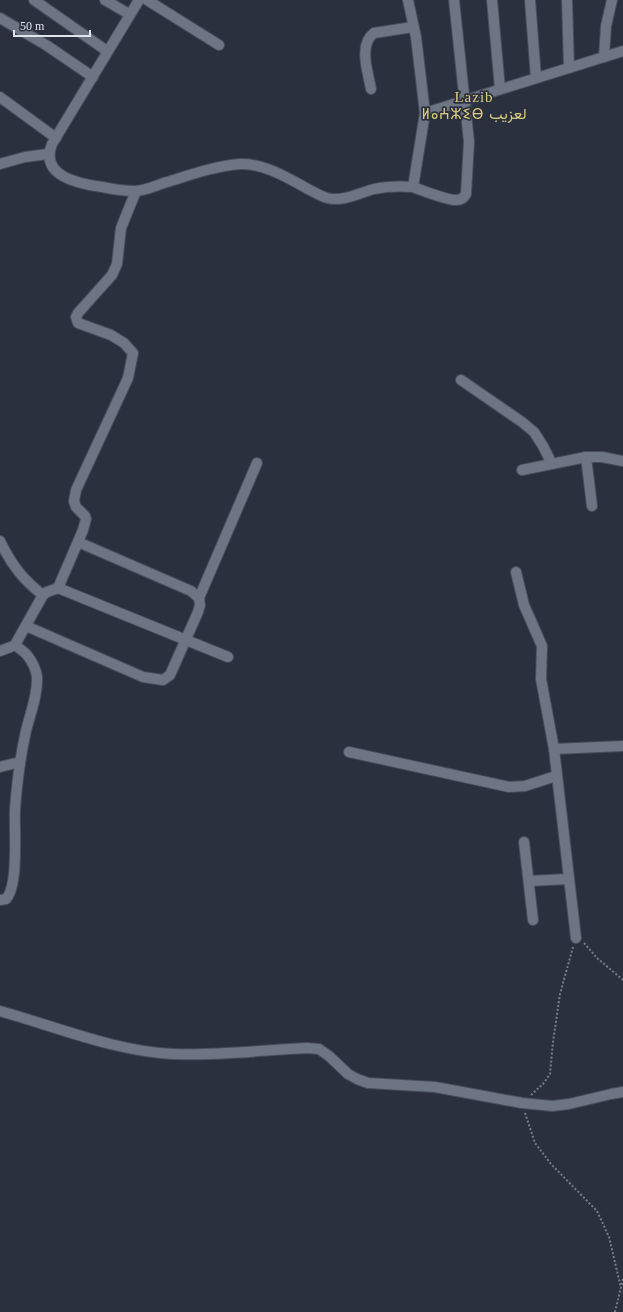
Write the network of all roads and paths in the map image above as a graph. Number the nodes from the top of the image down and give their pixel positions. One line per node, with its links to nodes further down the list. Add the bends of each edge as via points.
1 (34, 0): 15 (street)
2 (105, 0): 11 (street)
3 (139, 0): 11 (street)
4 (147, 0): 14 (street)
5 (408, 0): 13 (street)
6 (454, 0): 24 (street)
7 (492, 0): 22 (street)
8 (530, 0): 20 (street)
9 (567, 0): 18 (street)
10 (612, 0): 17 (street, via 606,26)
11 (129, 14): 15 (street)
12 (0, 18): 19 (street)
13 (413, 27): 21 (street, via 374,33 370,37 365,51); 25 (street)
14 (219, 45)
15 (107, 51): 19 (street)
16 (623, 51): 17 (street)
17 (604, 57): 18 (street)
18 (569, 68): 20 (street)
19 (93, 77): 26 (street)
20 (536, 78): 22 (street)
21 (371, 89)
22 (500, 89): 24 (street)
23 (0, 96): 26 (street)
24 (465, 100): 25 (street); 29 (street, via 469,142 464,198 452,200)
25 (425, 113): 29 (street)
26 (56, 138): 27 (street)
27 (48, 154): 28 (street); 30 (street, via 57,172 79,184)
28 (0, 164)
29 (413, 187): 30 (street, via 394,186 350,197 329,198 280,174 259,166 241,164 197,173)
30 (136, 191): 39 (street, via 121,228 115,270 76,317 78,324 110,335 124,343 133,354 128,378 76,490 76,507 86,519)
31 (461, 380): 35 (street, via 534,432)
32 (586, 457): 33 (street); 35 (street); 37 (street)
33 (623, 461)
34 (257, 463): 43 (street)
35 (552, 464): 36 (street)
36 (522, 470)
37 (592, 506)
38 (0, 541): 42 (street, via 8,559 32,586)
39 (78, 542): 41 (street); 43 (street, via 191,591)
40 (516, 572): 50 (street, via 524,605 542,646 541,679)
41 (58, 588): 42 (street); 45 (street)
42 (44, 595): 44 (street)
43 (200, 598): 45 (street, via 200,605)
44 (26, 626): 45 (street, via 153,680 163,680 170,676); 46 (street)
45 (186, 640): 48 (street)
46 (16, 645): 47 (street); 52 (street, via 27,654 33,665 37,688)
47 (0, 651)
48 (228, 657)
49 (623, 746): 50 (street)
50 (554, 749): 54 (street)
51 (349, 752): 54 (street, via 509,786 525,786)
52 (20, 762): 53 (street); 58 (street, via 11,891 6,899)
53 (0, 767)
54 (556, 776): 56 (street)
55 (524, 842): 57 (street)
56 (568, 879): 57 (street); 60 (street)
57 (529, 881): 59 (street)
58 (0, 900)
59 (533, 920)
60 (576, 938)
61 (0, 1011): 62 (street, via 115,1046 173,1054 319,1049 348,1074 368,1082 435,1086 522,1103 552,1106)
62 (623, 1092)
63 (623, 1279): 64 (path)
64 (615, 1312)

